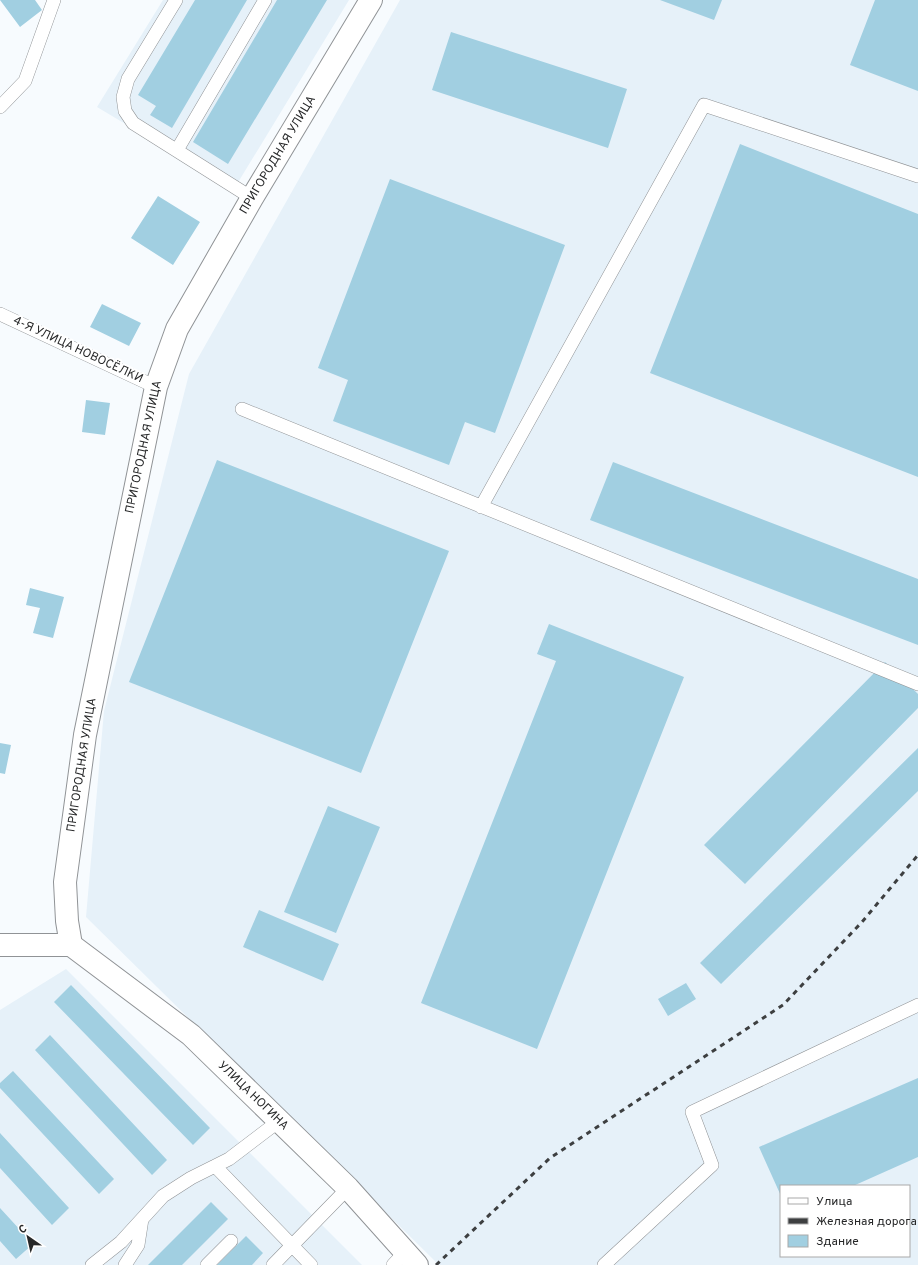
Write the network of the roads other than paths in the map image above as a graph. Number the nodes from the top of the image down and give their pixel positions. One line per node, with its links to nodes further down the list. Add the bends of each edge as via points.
1 (176, 0): 6 (lane, via 128,79 123,97 125,111 133,123)
2 (265, 0): 6 (lane)
3 (371, 0): 8 (street, ПРИГОРОДНАЯ УЛИЦА)
4 (49, 3): 5 (lane, via 25,81)
5 (0, 107)
6 (177, 150): 8 (lane)
7 (918, 176): 12 (lane, via 704,105)
8 (252, 198): 10 (street, ПРИГОРОДНАЯ УЛИЦА, via 177,329)
9 (0, 314): 10 (lane, 4-Я УЛИЦА НОВОСЁЛКИ)
10 (156, 387): 14 (street, ПРИГОРОДНАЯ УЛИЦА, via 85,735 65,882 66,921)
11 (242, 409): 12 (lane)
12 (482, 506): 13 (lane)
13 (918, 684)
14 (71, 945): 15 (street); 17 (street, УЛИЦА НОГИНА, via 190,1035)
15 (0, 946)
16 (918, 1005): 29 (lane, via 692,1112 712,1165)
17 (279, 1121): 18 (lane); 19 (street, УЛИЦА НОГИНА)
18 (216, 1166): 20 (lane, via 163,1196); 22 (lane)
19 (348, 1188): 22 (lane); 23 (street, УЛИЦА НОГИНА)
20 (142, 1219): 24 (lane, via 121,1242); 25 (lane, via 138,1245)
21 (231, 1241): 26 (lane)
22 (292, 1246): 27 (lane); 28 (lane)
23 (405, 1261)
24 (92, 1265)
25 (125, 1265)
26 (207, 1265)
27 (273, 1265)
28 (311, 1265)
29 (604, 1265)

